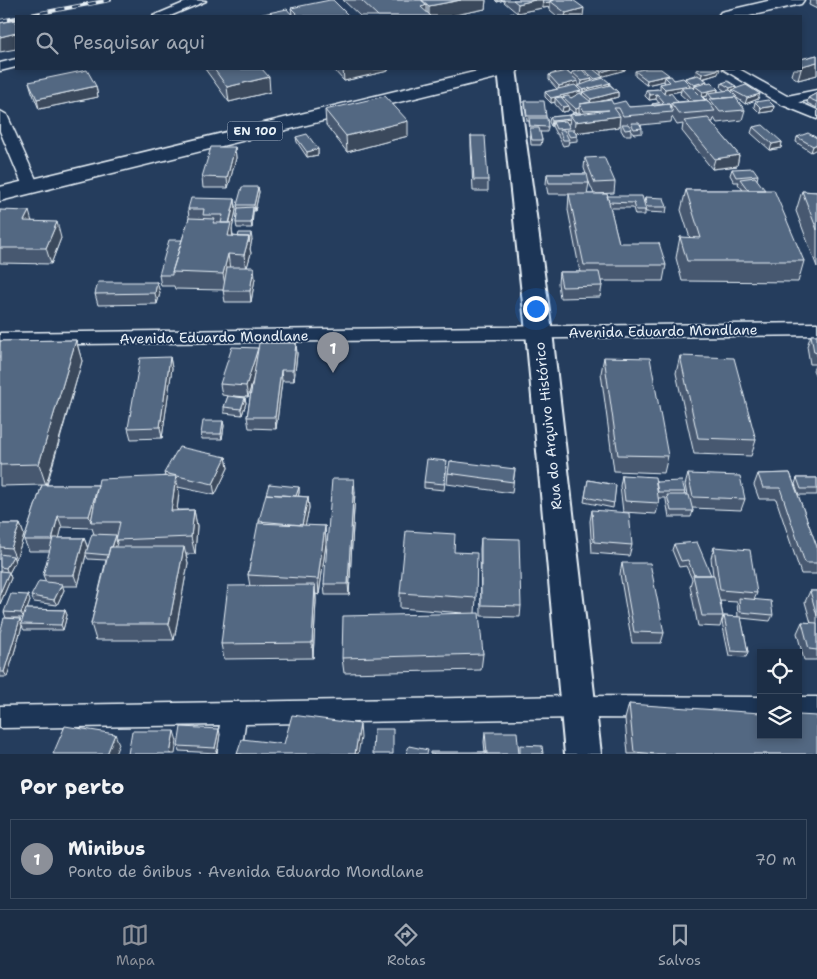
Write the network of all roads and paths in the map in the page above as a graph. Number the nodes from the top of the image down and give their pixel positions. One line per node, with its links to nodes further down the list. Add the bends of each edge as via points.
1 (795, 0): 4 (main road)
2 (200, 1): 3 (street)
3 (162, 15)
4 (731, 15)
5 (15, 63): 6 (street)
6 (0, 67)
7 (504, 70): 14 (main road, EN 100)
8 (508, 70): 17 (street, Rua do Arquivo Histórico)
9 (732, 70): 11 (street)
10 (817, 94): 11 (street)
11 (785, 101): 12 (street)
12 (817, 114)
13 (0, 116): 14 (street)
14 (31, 186): 15 (main road, EN 100)
15 (0, 194)
16 (817, 329): 17 (street, Avenida Eduardo Mondlane)
17 (539, 332): 18 (street, Avenida Eduardo Mondlane); 19 (street, Rua do Arquivo Histórico)
18 (0, 339)
19 (577, 707): 20 (street); 23 (street); 26 (street, Rua do Arquivo Histórico)
20 (757, 708)
21 (802, 708): 22 (street)
22 (817, 708)
23 (234, 713): 24 (street); 25 (street)
24 (0, 717)
25 (228, 754)
26 (582, 754)

